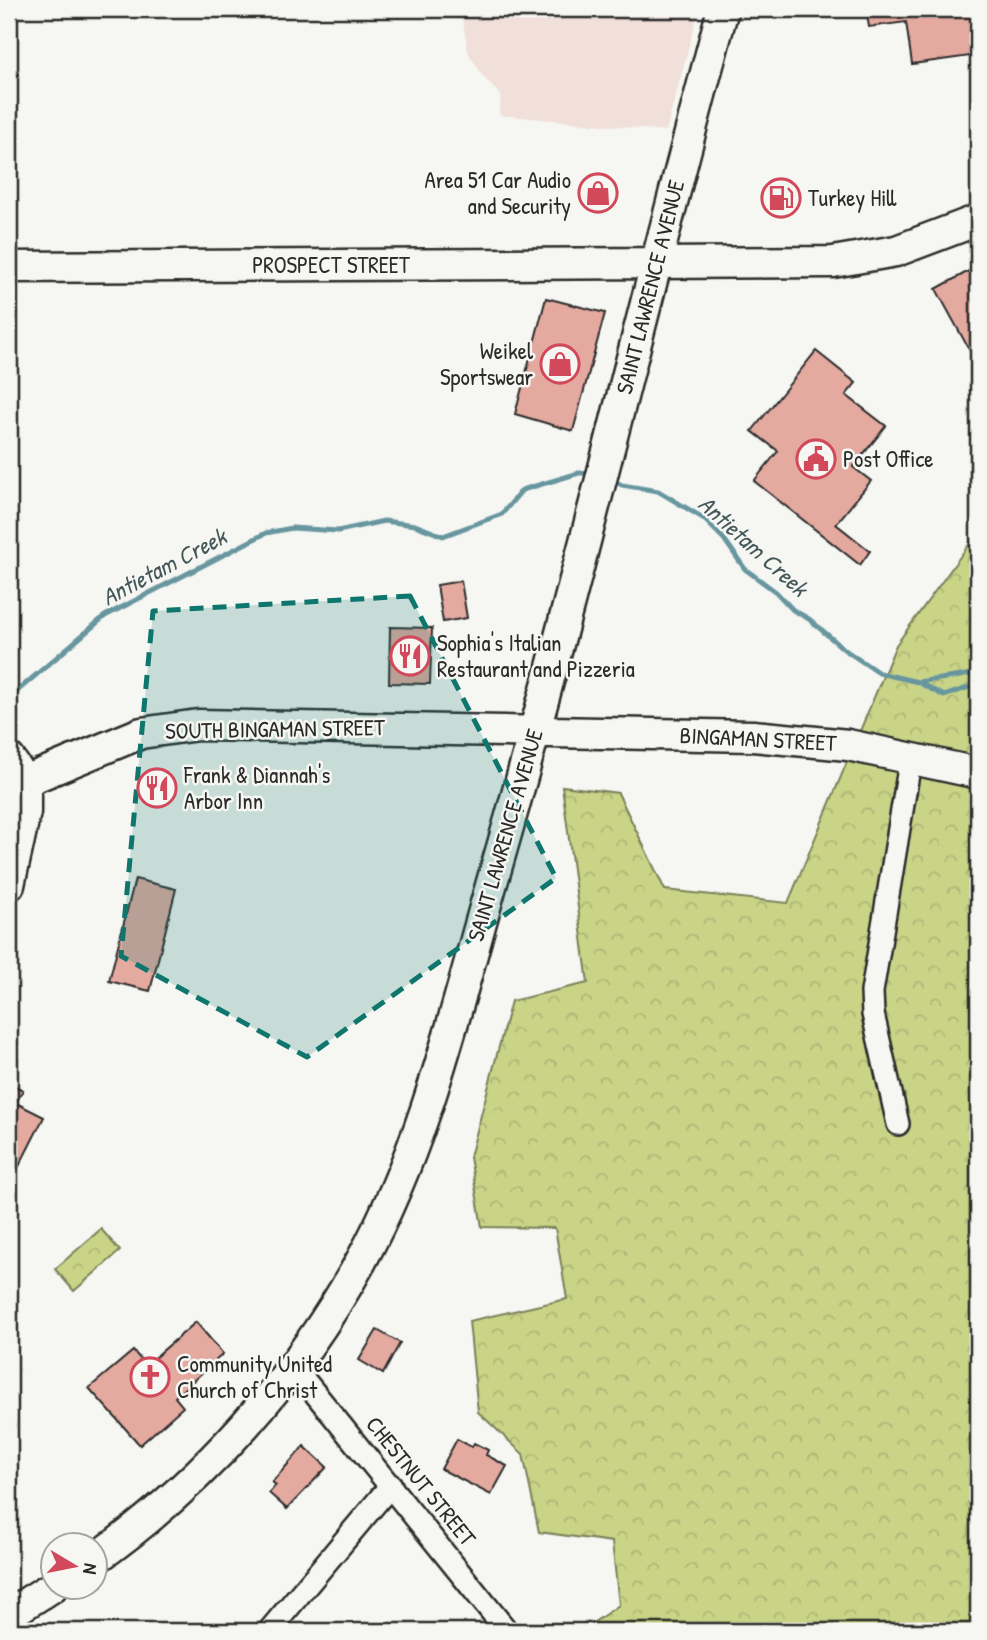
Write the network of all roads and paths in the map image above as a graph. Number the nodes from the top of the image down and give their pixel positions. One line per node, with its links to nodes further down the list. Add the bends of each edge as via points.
1 (723, 9): 3 (street, SAINT LAWRENCE AVENUE)
2 (978, 220): 3 (street, PROSPECT STREET, via 906,248 846,260)
3 (654, 263): 4 (street, PROSPECT STREET); 5 (street, SAINT LAWRENCE AVENUE)
4 (9, 267)
5 (534, 732): 6 (street, BINGAMAN STREET, via 765,737); 7 (street, SOUTH BINGAMAN STREET, via 183,726); 11 (street, SAINT LAWRENCE AVENUE, via 410,1155 362,1260)
6 (911, 756): 8 (street, BINGAMAN STREET); 10 (street, via 873,992 873,1014)
7 (17, 770): 9 (street, via 25,813)
8 (978, 773)
9 (9, 886)
10 (898, 1124)
11 (292, 1366): 12 (street, CHESTNUT STREET); 13 (street, SAINT LAWRENCE AVENUE, via 220,1453)
12 (391, 1485): 16 (street); 17 (street, CHESTNUT STREET)
13 (108, 1549)
14 (38, 1596): 15 (street)
15 (9, 1614)
16 (269, 1631)
17 (507, 1631)

